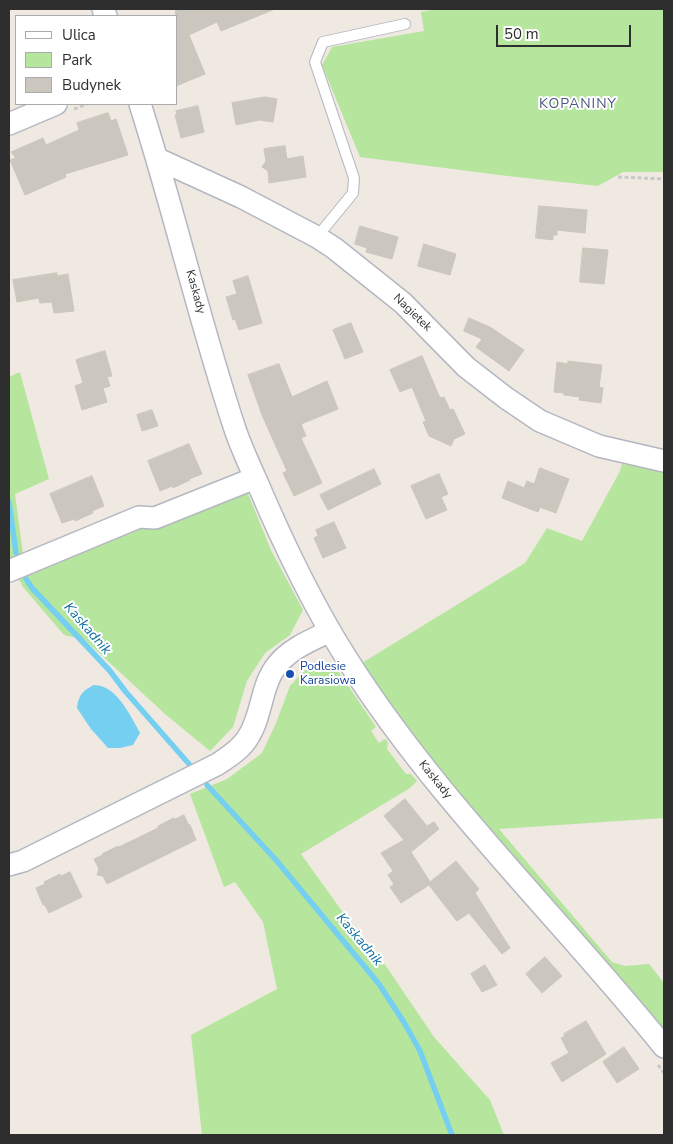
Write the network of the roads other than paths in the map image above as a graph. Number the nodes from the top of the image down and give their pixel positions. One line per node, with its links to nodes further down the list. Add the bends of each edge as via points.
1 (405, 24): 6 (lane, via 323,42 315,62 354,178 353,193)
2 (54, 105): 4 (street)
3 (140, 105): 5 (street, Kaskady)
4 (9, 124)
5 (158, 159): 6 (street, Nagietek); 8 (street, Kaskady, via 212,355 235,429)
6 (317, 237): 7 (street, Nagietek, via 403,303 466,367 540,421 599,446)
7 (664, 460)
8 (256, 478): 9 (street, via 155,518 138,518); 10 (street, Kaskady, via 307,590)
9 (9, 571)
10 (330, 631): 11 (street, via 289,653 278,664 270,676 247,739 218,764); 12 (street, Kaskady, via 391,724 431,776)
11 (9, 865)
12 (660, 1054)

